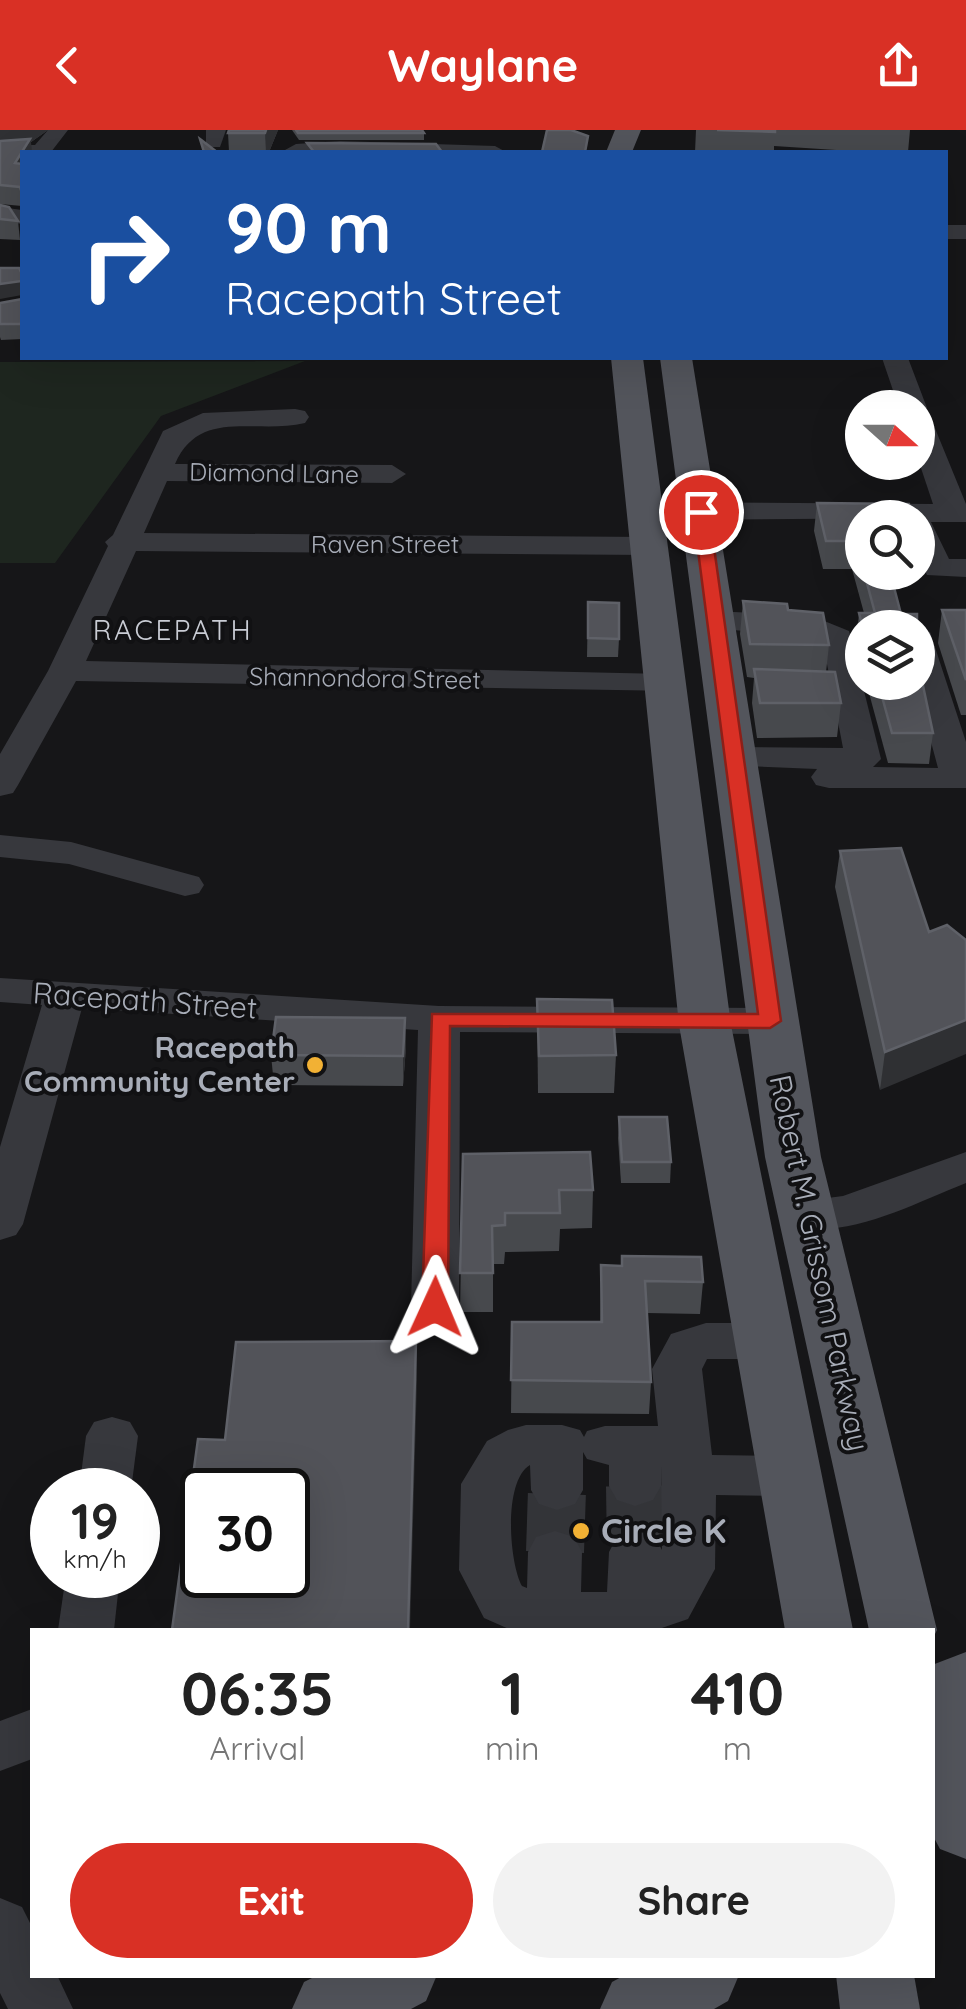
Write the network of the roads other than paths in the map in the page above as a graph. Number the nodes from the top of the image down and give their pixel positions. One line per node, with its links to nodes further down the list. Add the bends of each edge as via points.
1 (58, 130): 3 (street)
2 (297, 144): 4 (street)
3 (43, 150)
4 (433, 150)
5 (627, 360): 17 (main road)
6 (676, 360): 13 (main road, Robert M. Grissom Parkway)
7 (896, 360): 8 (street)
8 (907, 390)
9 (295, 417): 11 (street, via 193,424 173,437)
10 (935, 460): 15 (street)
11 (155, 472): 12 (street, Diamond Lane); 18 (street)
12 (392, 474)
13 (701, 512): 14 (street, Raven Street); 17 (street, Raven Street); 21 (main road, Robert M. Grissom Parkway)
14 (845, 519)
15 (961, 521): 16 (street, Raven Street)
16 (935, 522)
17 (647, 528): 18 (street, Raven Street); 25 (main road)
18 (120, 542): 22 (street)
19 (935, 562): 20 (street, via 938,568)
20 (966, 568)
21 (714, 621): 23 (street, via 829,630 838,638); 30 (main road, Robert M. Grissom Parkway, via 742,692)
22 (65, 671): 25 (street, Shannondora Street); 32 (street)
23 (845, 676)
24 (935, 679): 29 (street)
25 (665, 684): 38 (main road)
26 (812, 692): 27 (street)
27 (845, 692)
28 (850, 700): 30 (street, via 863,759)
29 (956, 731): 31 (street)
30 (733, 767): 31 (street); 39 (main road, Robert M. Grissom Parkway)
31 (962, 780)
32 (0, 784)
33 (0, 846): 34 (street, via 71,853)
34 (185, 885)
35 (0, 990): 36 (street, Racepath Street)
36 (65, 998): 37 (street, Racepath Street); 42 (street)
37 (440, 1019): 38 (street, Racepath Street); 43 (street)
38 (705, 1021): 39 (street, Racepath Street); 44 (main road)
39 (770, 1021): 41 (main road, Robert M. Grissom Parkway)
40 (966, 1167): 41 (street, via 848,1211)
41 (805, 1214): 56 (main road, Robert M. Grissom Parkway)
42 (0, 1224)
43 (435, 1307)
44 (766, 1340): 46 (street, via 706,1340 688,1348); 48 (main road)
45 (112, 1436): 47 (street)
46 (615, 1459): 48 (street); 52 (street, via 688,1569 669,1603); 53 (street, via 526,1444 504,1454 487,1484 486,1570 503,1602)
47 (107, 1468)
48 (792, 1476): 55 (main road)
49 (555, 1552): 53 (street)
50 (636, 1552): 52 (street)
51 (90, 1598): 54 (street)
52 (634, 1615): 53 (street)
53 (543, 1620)
54 (86, 1628)
55 (819, 1628)
56 (903, 1628)
57 (966, 1682): 58 (main road)
58 (935, 1697)
59 (935, 1734): 62 (main road)
60 (30, 1735): 61 (street)
61 (0, 1746)
62 (966, 1829): 63 (main road)
63 (935, 1848)
64 (30, 1907): 65 (street)
65 (0, 1925): 69 (street)
66 (392, 1978): 70 (main road)
67 (695, 1978): 71 (main road)
68 (875, 1978): 72 (main road)
69 (41, 2009)
70 (332, 2009)
71 (640, 2009)
72 (880, 2009)

